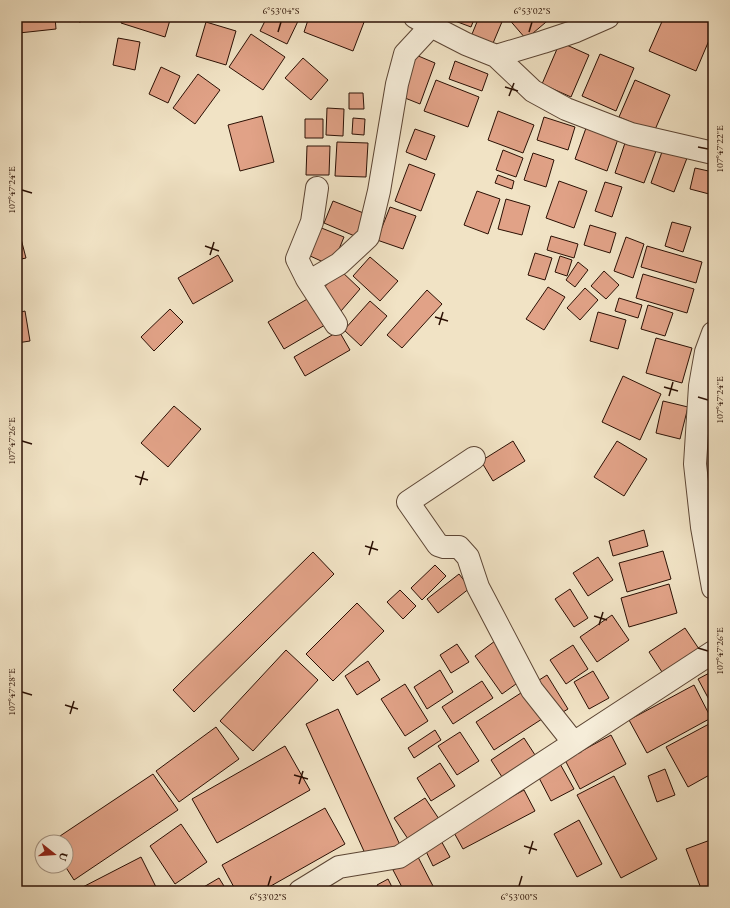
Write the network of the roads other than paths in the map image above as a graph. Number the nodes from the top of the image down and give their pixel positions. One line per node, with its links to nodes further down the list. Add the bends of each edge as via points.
1 (608, 17): 3 (street, via 576,31)
2 (423, 22): 3 (street); 6 (street, via 405,54 397,84 379,191 368,237 339,264 315,278)
3 (496, 56): 4 (street, via 533,91 566,109 631,134)
4 (713, 154)
5 (317, 188): 6 (street, via 312,222 297,259)
6 (307, 279): 7 (street)
7 (336, 324)
8 (713, 333): 10 (street, via 706,352 700,386 695,464 702,527)
9 (474, 458): 12 (street, via 408,502 438,545 459,547 468,557 478,587 532,690)
10 (713, 588)
11 (713, 652): 12 (street)
12 (574, 743): 13 (street, via 399,857 339,867)
13 (300, 891)

